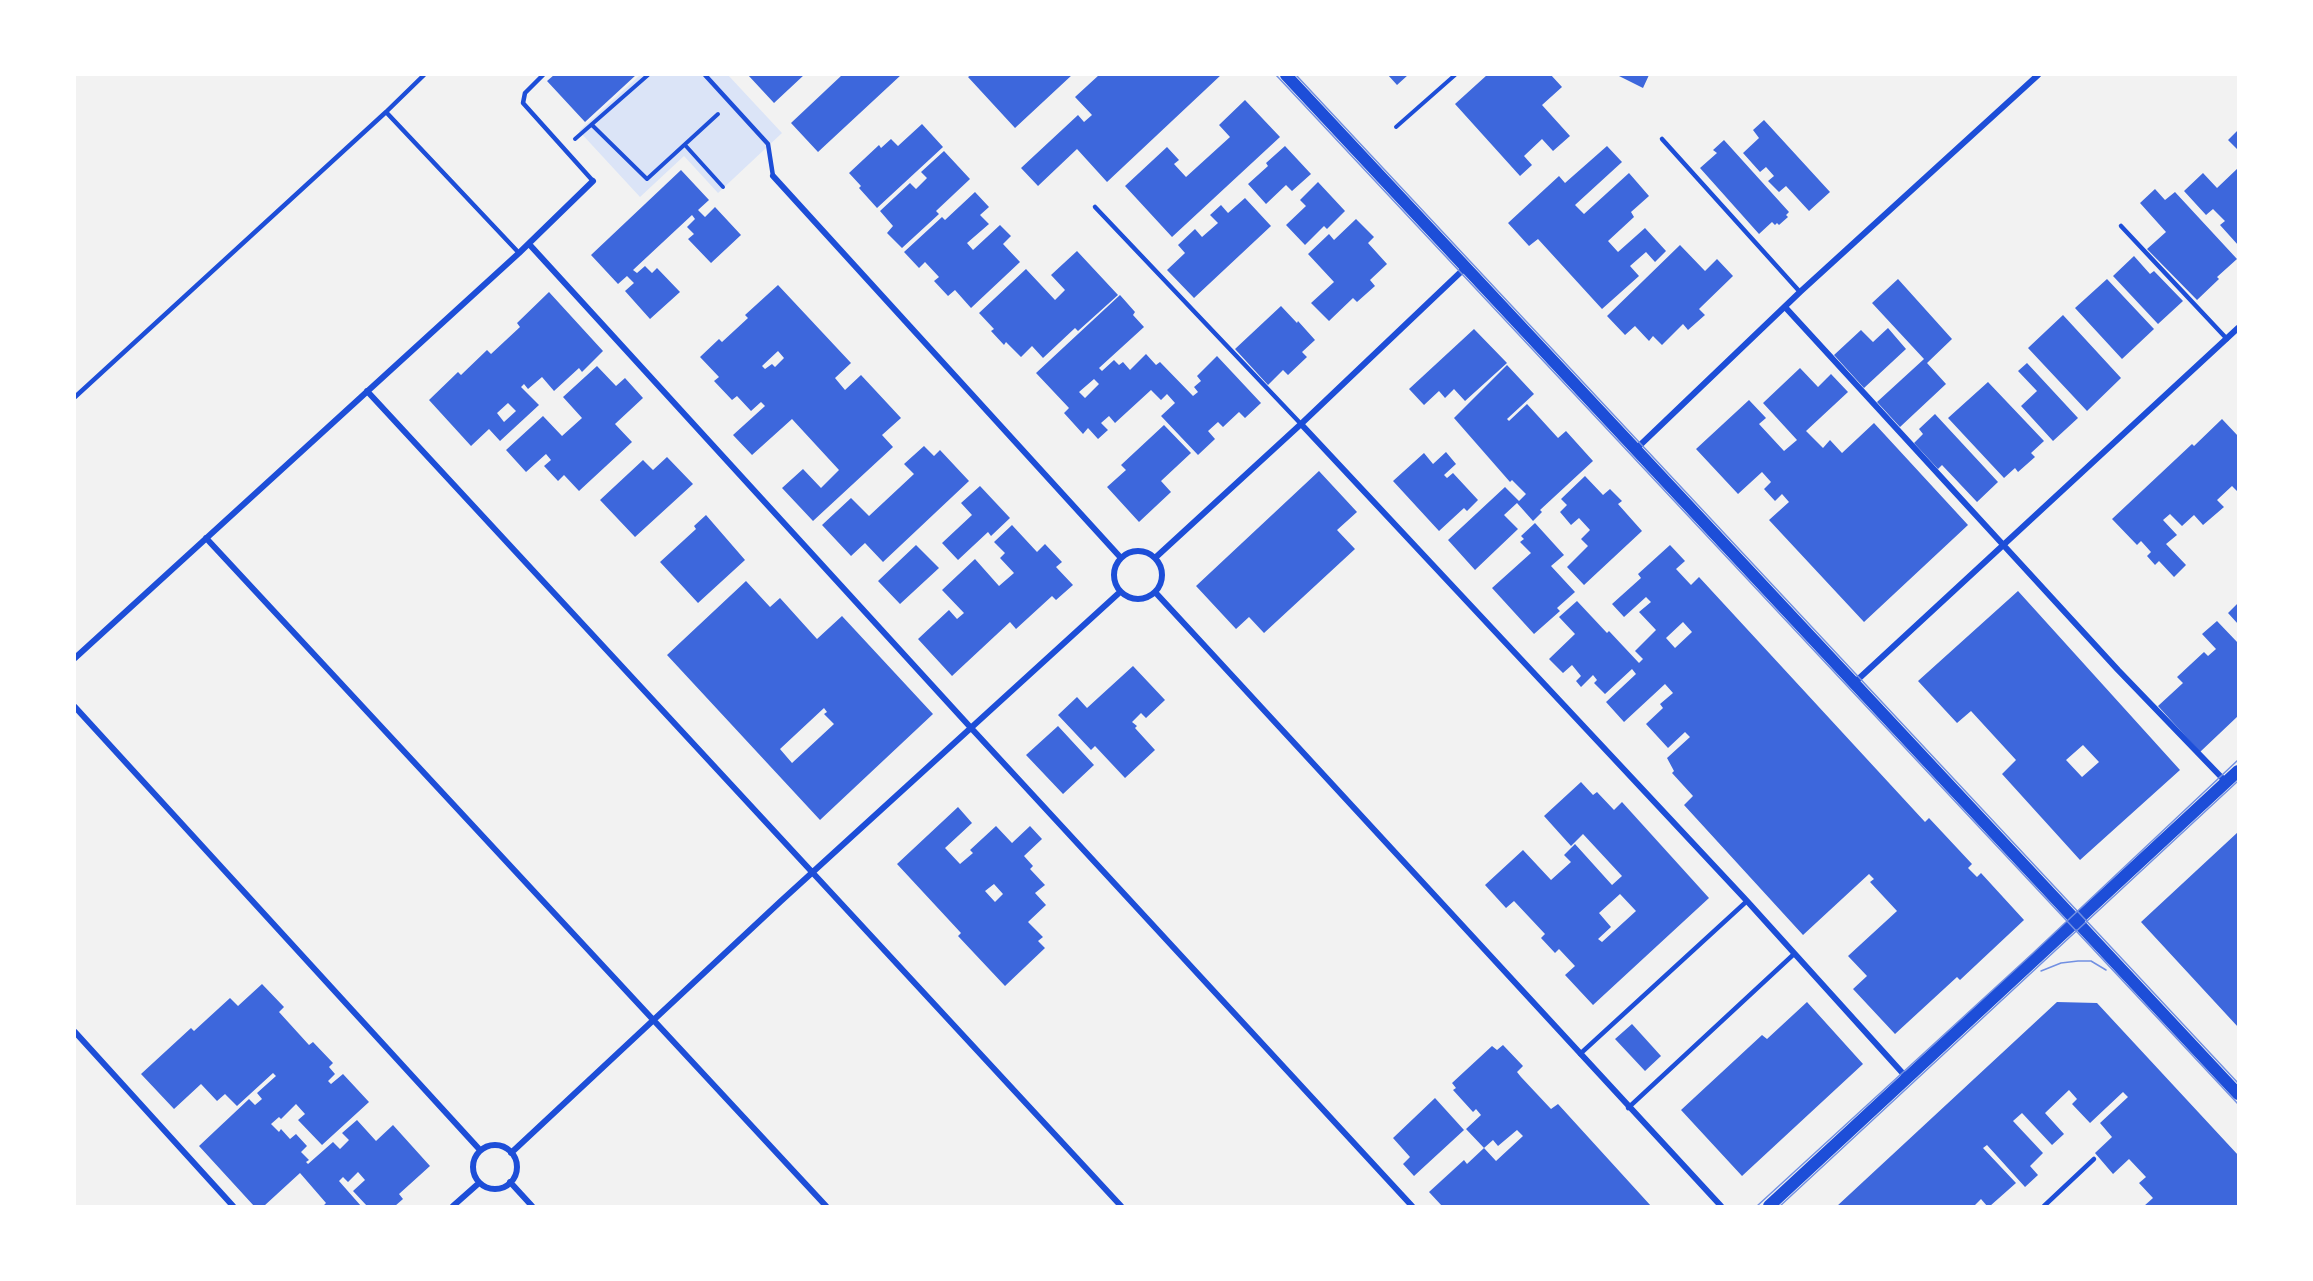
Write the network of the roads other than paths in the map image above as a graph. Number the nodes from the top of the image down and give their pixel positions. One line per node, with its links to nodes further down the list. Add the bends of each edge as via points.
1 (424, 75): 6 (lane)
2 (543, 75): 9 (lane, via 525,93 523,103)
3 (705, 75): 8 (lane, via 768,144)
4 (1286, 75): 14 (main road)
5 (2038, 75): 15 (street)
6 (386, 112): 13 (lane); 20 (lane)
7 (1662, 139): 15 (lane)
8 (773, 176): 25 (street)
9 (593, 181): 12 (street)
10 (1095, 207): 21 (lane)
11 (2121, 226): 18 (lane)
12 (529, 243): 13 (street); 32 (street)
13 (519, 253): 19 (street)
14 (1466, 267): 21 (street); 22 (main road)
15 (1800, 292): 16 (street)
16 (1785, 307): 22 (street); 24 (street)
17 (2238, 328): 18 (street)
18 (2227, 339): 24 (street)
19 (367, 391): 23 (street); 35 (street)
20 (75, 397)
21 (1301, 424): 26 (street); 36 (street)
22 (1636, 449): 30 (main road)
23 (206, 538): 29 (street); 39 (street)
24 (2005, 545): 30 (street); 34 (street)
25 (1121, 558): 26 (street, via 1134,551); 27 (street, via 1114,571)
26 (1155, 558): 28 (street, via 1162,579)
27 (1120, 592): 28 (street, via 1142,599); 32 (street)
28 (1155, 592): 41 (street)
29 (75, 658)
30 (1854, 683): 37 (main road)
31 (75, 707): 45 (street)
32 (972, 729): 35 (street); 55 (street)
33 (2238, 771): 34 (main road)
34 (2226, 782): 37 (main road)
35 (812, 873): 39 (street); 54 (street)
36 (1747, 901): 38 (street); 41 (lane)
37 (2077, 922): 42 (main road); 43 (main road)
38 (1794, 954): 42 (street); 44 (lane)
39 (652, 1020): 46 (street); 53 (street)
40 (75, 1032): 50 (street)
41 (1580, 1054): 44 (street)
42 (1907, 1078): 57 (main road)
43 (2238, 1094)
44 (1628, 1107): 56 (street)
45 (480, 1150): 46 (street, via 493,1145); 49 (street, via 473,1163)
46 (511, 1153): 48 (street, via 516,1164)
47 (2094, 1160): 58 (lane)
48 (510, 1182): 49 (street, via 498,1189); 52 (street)
49 (479, 1183): 51 (street)
50 (233, 1206)
51 (453, 1206)
52 (532, 1206)
53 (826, 1206)
54 (1121, 1206)
55 (1412, 1206)
56 (1721, 1206)
57 (1769, 1206)
58 (2044, 1206)

